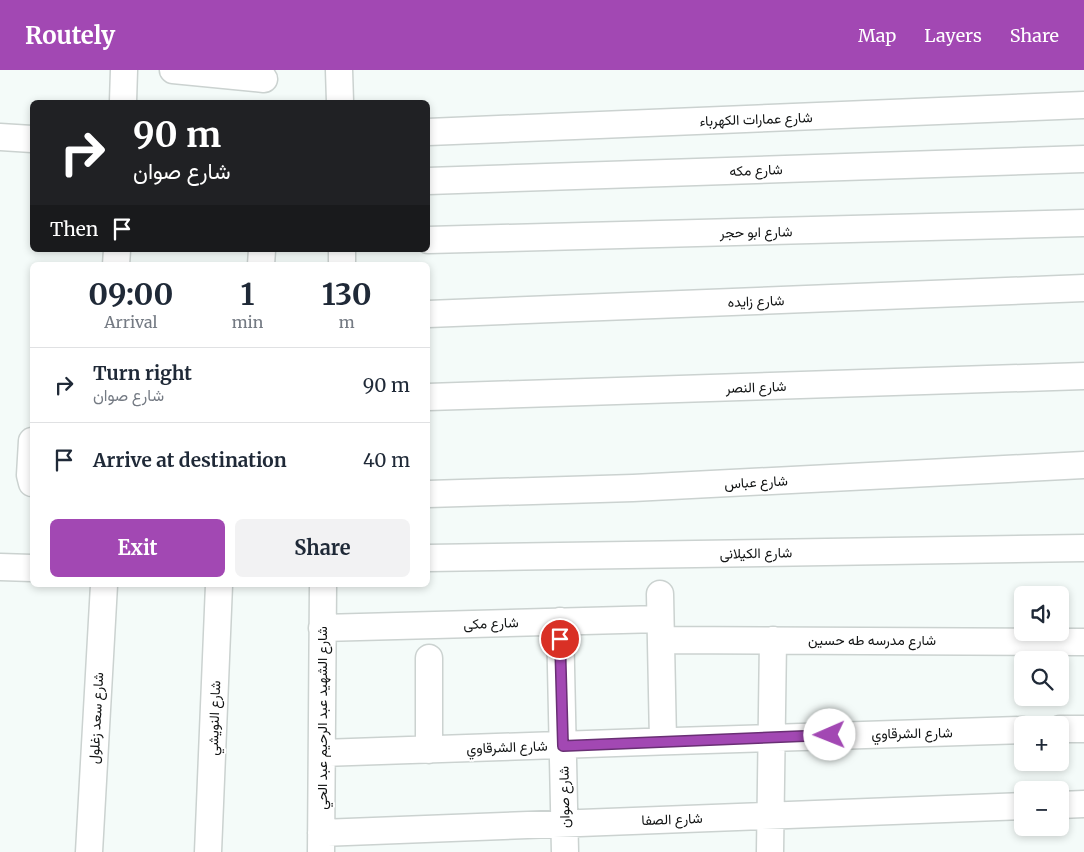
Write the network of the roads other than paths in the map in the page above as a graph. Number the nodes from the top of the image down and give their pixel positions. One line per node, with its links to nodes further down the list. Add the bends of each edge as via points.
1 (124, 70): 5 (street)
2 (173, 70): 4 (street)
3 (339, 70): 6 (street)
4 (264, 84)
5 (123, 100)
6 (340, 100)
7 (1084, 106): 8 (street, شارع عمارات الكهرباء)
8 (430, 132)
9 (0, 138): 10 (street)
10 (30, 140)
11 (1084, 159): 12 (street, شارع مكه)
12 (430, 181)
13 (1084, 223): 14 (street, شارع ابو حجر)
14 (430, 240)
15 (1084, 288): 16 (street, شارع زايده)
16 (430, 314)
17 (1084, 376): 18 (street, شارع النصر)
18 (430, 397)
19 (1084, 465): 20 (street, شارع عباس, via 633,488)
20 (430, 494)
21 (1084, 548): 22 (street, شارع الكيلانى)
22 (430, 558)
23 (0, 567): 24 (street)
24 (30, 568)
25 (104, 587): 48 (street, شارع سعد زغلول)
26 (219, 587): 49 (street, شارع النويشي)
27 (323, 587): 30 (street, شارع الشهيد عبد الرحيم عبد الحي)
28 (660, 618): 29 (street, شارع مكى); 31 (street, شارع مدرسه طه حسين); 38 (street)
29 (560, 621): 30 (street, شارع مكى); 39 (street, شارع صوان)
30 (322, 628): 41 (street, شارع الشهيد عبد الرحيم عبد الحي)
31 (773, 640): 32 (street, شارع مدرسه طه حسين); 37 (street)
32 (1084, 642)
33 (429, 658): 40 (street)
34 (1069, 729): 35 (street)
35 (1084, 729)
36 (1014, 730): 37 (street, شارع الشرقاوي)
37 (773, 736): 38 (street, شارع الشرقاوي); 45 (street)
38 (663, 741): 39 (street, شارع الشرقاوي)
39 (563, 746): 40 (street, شارع الشرقاوي); 46 (street, شارع صوان)
40 (429, 750): 41 (street, شارع الشرقاوي)
41 (322, 753): 47 (street, شارع الشهيد عبد الرحيم عبد الحي)
42 (1084, 804): 43 (street)
43 (1069, 805)
44 (1014, 806): 45 (street, شارع الصفا)
45 (772, 815): 46 (street, شارع الصفا); 51 (street)
46 (565, 823): 47 (street, شارع الصفا); 50 (street, شارع صوان)
47 (321, 842)
48 (89, 852)
49 (208, 852)
50 (565, 852)
51 (770, 852)

